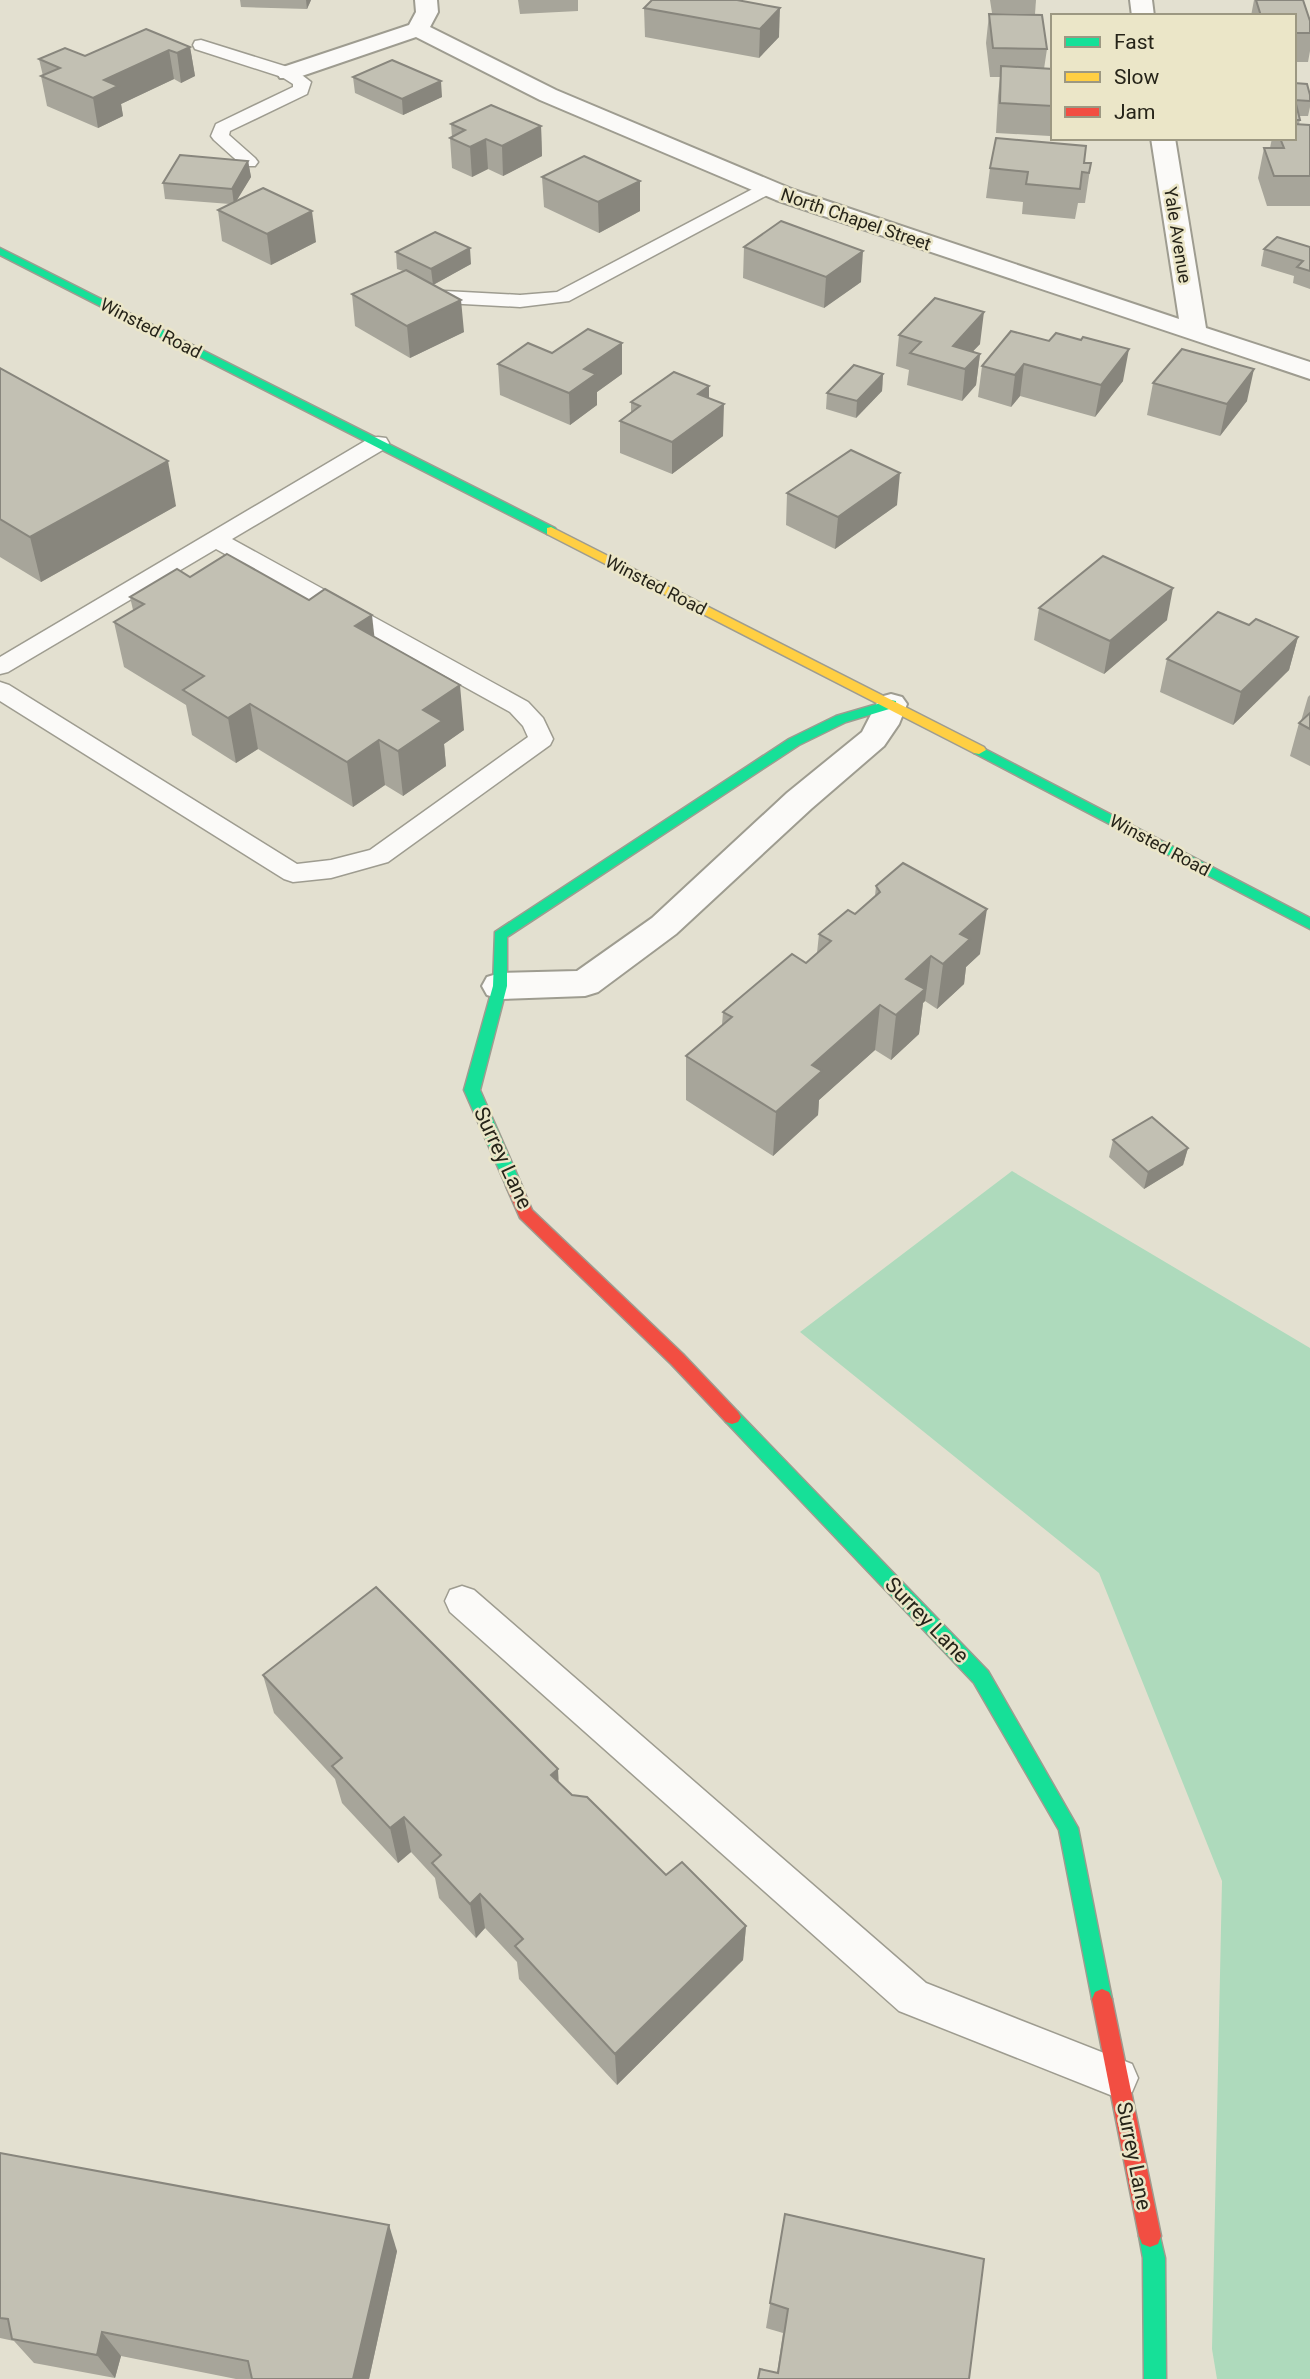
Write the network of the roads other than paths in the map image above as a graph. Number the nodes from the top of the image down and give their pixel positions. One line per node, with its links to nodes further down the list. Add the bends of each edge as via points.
1 (426, 0): 2 (street, via 427,12)
2 (418, 29): 4 (street); 7 (street, North Chapel Street, via 548,95)
3 (201, 45): 4 (lane)
4 (288, 73): 6 (lane, via 302,82 301,90 222,128 220,136)
5 (1163, 140): 10 (street, Yale Avenue)
6 (249, 162)
7 (766, 188): 9 (lane, via 562,298 520,301); 10 (street, North Chapel Street)
8 (0, 251): 12 (main road, Winsted Road)
9 (426, 296)
10 (1194, 331): 11 (street, North Chapel Street)
11 (1310, 371)
12 (378, 443): 13 (lane); 16 (main road, Winsted Road)
13 (215, 540): 14 (lane); 15 (lane, via 519,707 541,739 379,856 293,873)
14 (0, 667)
15 (0, 690)
16 (891, 704): 17 (main road, Winsted Road); 18 (street, via 873,738 842,767 664,926 585,983); 18 (main road, Surrey Lane, via 840,718 788,745 500,935)
17 (1310, 924)
18 (500, 986): 20 (main road, Surrey Lane, via 472,1090 526,1214 677,1359 981,1677 1068,1828)
19 (462, 1601): 20 (lane, via 913,1997)
20 (1118, 2078): 21 (main road, Surrey Lane, via 1154,2258)
21 (1155, 2379)

